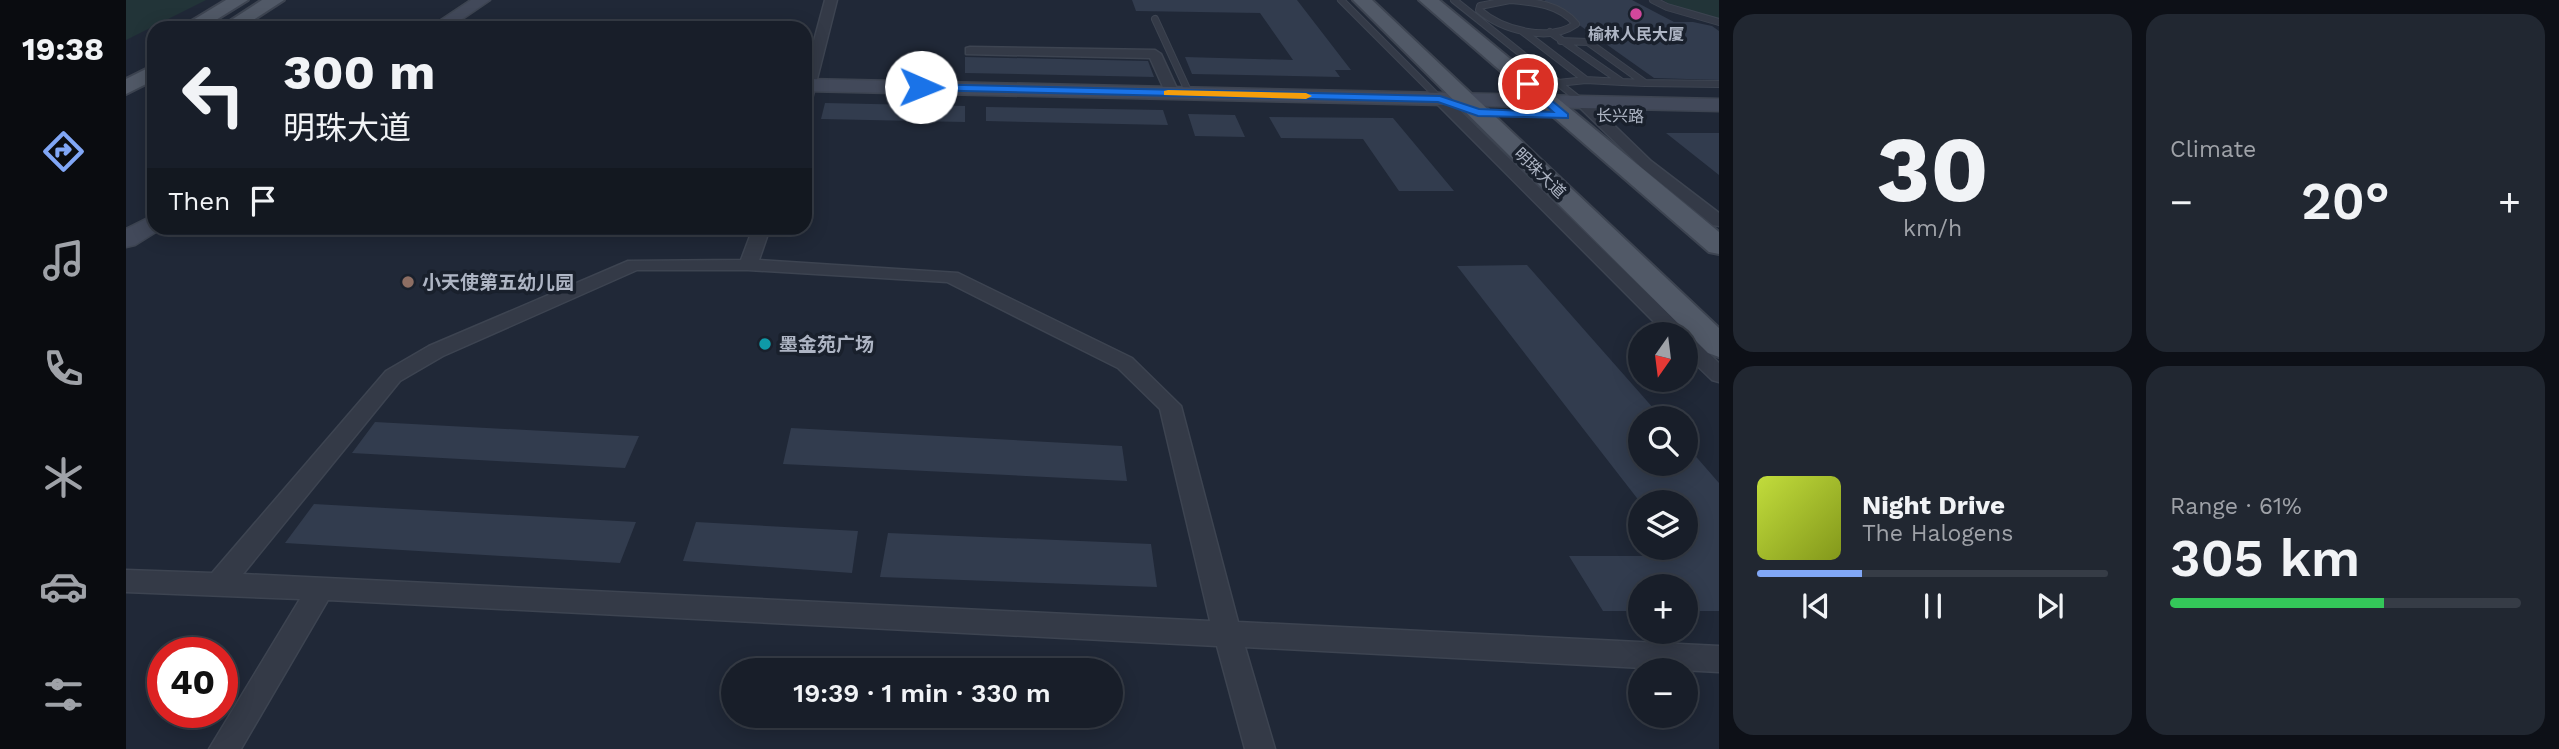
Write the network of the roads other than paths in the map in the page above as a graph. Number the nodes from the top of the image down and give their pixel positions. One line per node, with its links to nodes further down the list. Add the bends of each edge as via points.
1 (240, 0): 14 (main road)
2 (275, 0): 15 (main road)
3 (482, 0): 16 (street)
4 (496, 0): 17 (street)
5 (831, 0): 24 (street)
6 (1341, 0): 19 (lane)
7 (1362, 0): 19 (main road, 明珠大道)
8 (1428, 0): 34 (main road)
9 (1454, 0): 34 (lane)
10 (1510, 0): 12 (lane); 21 (lane, via 1555,9 1576,24)
11 (1653, 0): 18 (lane)
12 (1485, 1): 20 (lane, via 1479,10 1483,16)
13 (1155, 19): 32 (lane)
14 (202, 21)
15 (240, 21)
16 (448, 21)
17 (463, 21)
18 (1719, 22)
19 (1379, 27): 33 (main road, 明珠大道)
20 (1521, 30): 21 (lane); 26 (lane)
21 (1550, 32): 22 (lane)
22 (1561, 41): 27 (lane); 28 (lane, via 1588,42)
23 (970, 51): 32 (street, via 1156,54 1152,57)
24 (812, 70)
25 (147, 75): 30 (main road)
26 (1586, 80): 27 (lane); 34 (lane)
27 (1622, 82): 28 (lane)
28 (1645, 83): 29 (lane)
29 (1719, 83)
30 (126, 88)
31 (812, 89): 32 (street, 长兴路)
32 (1181, 93): 33 (street, 长兴路)
33 (1461, 104): 34 (street, 长兴路); 45 (street); 46 (main road, 明珠大道)
34 (1569, 104): 35 (street, 长兴路); 36 (street, 长兴路); 38 (street); 43 (main road)
35 (1719, 105)
36 (1719, 118)
37 (147, 212): 39 (street)
38 (1719, 221)
39 (126, 226)
40 (147, 226): 42 (street)
41 (759, 235): 44 (street)
42 (126, 240)
43 (1719, 246)
44 (748, 265): 50 (street, via 634,265 436,351 393,376); 52 (street, via 951,277 1125,363 1170,406)
45 (1666, 322)
46 (1719, 346)
47 (1698, 355): 48 (street)
48 (1719, 375)
49 (126, 581): 50 (street)
50 (219, 584): 51 (street)
51 (321, 588): 52 (street); 54 (street)
52 (1227, 633): 53 (street); 55 (street)
53 (1719, 659)
54 (224, 749)
55 (1260, 749)

